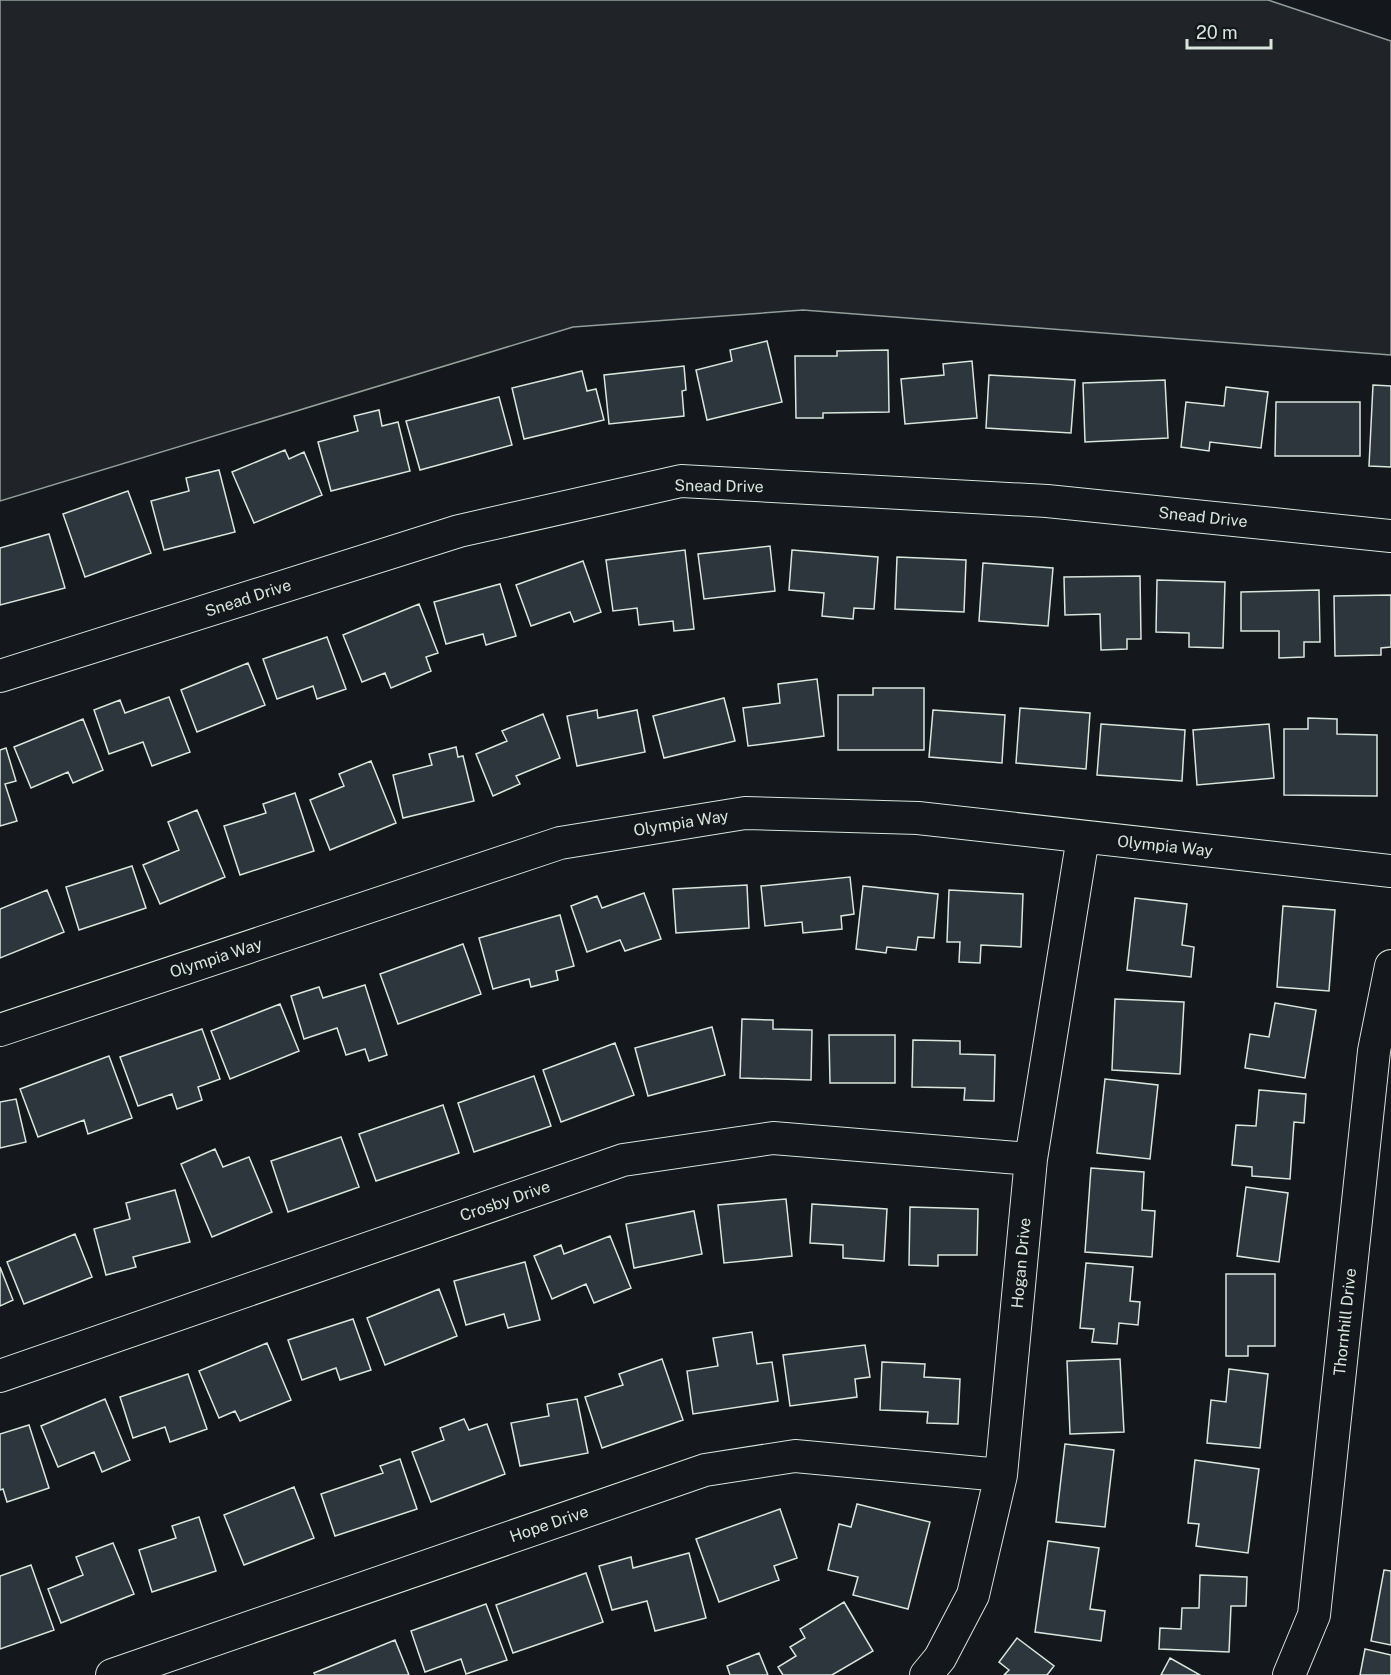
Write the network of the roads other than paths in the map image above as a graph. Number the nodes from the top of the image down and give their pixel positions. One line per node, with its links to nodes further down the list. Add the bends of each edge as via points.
1 (1391, 536): 2 (street, Snead Drive, via 1047,501 681,482 459,531)
2 (0, 676)
3 (1083, 837): 4 (street, Olympia Way); 6 (street, Olympia Way, via 918,818 745,813 560,843); 7 (street, Hogan Drive)
4 (1391, 871)
5 (1391, 966): 12 (street, Thornhill Drive, via 1374,1051 1314,1615)
6 (0, 1030)
7 (1031, 1159): 8 (street, Crosby Drive, via 772,1138 623,1160); 9 (street, Hogan Drive)
8 (0, 1376)
9 (1001, 1475): 10 (street, Hope Drive, via 795,1456 705,1470); 11 (street, Hogan Drive, via 973,1596 940,1658)
10 (112, 1675)
11 (926, 1675)
12 (1289, 1675)

